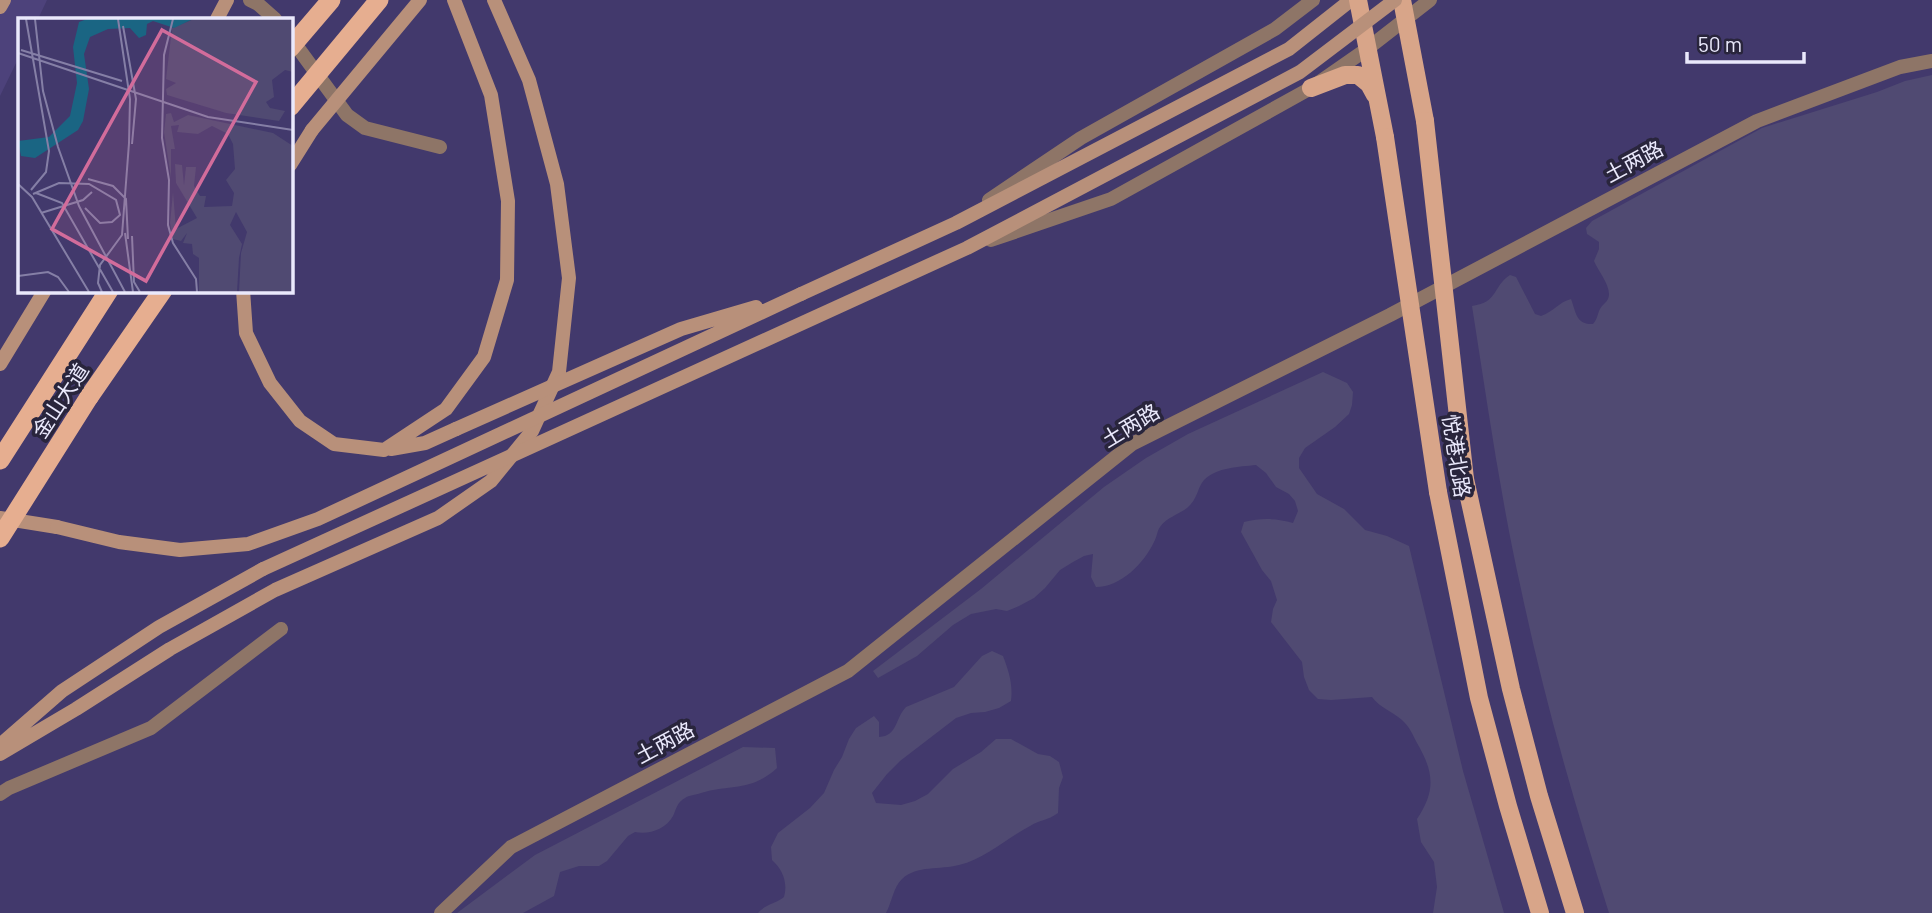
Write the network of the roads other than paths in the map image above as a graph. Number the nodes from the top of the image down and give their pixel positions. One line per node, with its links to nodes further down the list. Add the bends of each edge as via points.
1 (4, 0): 14 (main road)
2 (226, 0): 16 (main road)
3 (250, 0): 17 (street)
4 (331, 0): 19 (highway, bridge)
5 (379, 0): 24 (highway, bridge)
6 (420, 0): 26 (main road, bridge, via 312,130)
7 (454, 0): 35 (main road, via 491,96 508,201 507,280 484,357 446,409)
8 (494, 0): 41 (main road, bridge, via 529,80 557,184 569,278 559,372 532,431 491,481 438,518 275,590)
9 (1313, 0): 27 (street, via 1275,29 1081,138)
10 (1351, 0): 27 (main road, via 1289,48)
11 (1358, 0): 20 (main road, 悦港北路)
12 (1395, 0): 28 (main road, bridge, via 1300,72)
13 (1430, 0): 15 (street)
14 (0, 7)
15 (1404, 9): 20 (street); 45 (main road, 悦港北路, bridge, via 1425,121 1465,479 1511,689)
16 (217, 18)
17 (274, 18)
18 (292, 40): 25 (street, via 347,115 365,128)
19 (292, 46)
20 (1367, 49): 22 (street); 23 (main road, 悦港北路)
21 (1932, 61): 43 (street, 土两路, via 1900,67 1757,121 1391,315 1132,444 848,671 511,847)
22 (1311, 88): 23 (main road, via 1358,75); 28 (street, bridge, via 1111,198)
23 (1378, 101): 44 (main road, 悦港北路, bridge, via 1438,492 1479,698)
24 (292, 105)
25 (440, 147)
26 (292, 162)
27 (956, 223): 33 (main road)
28 (967, 248): 40 (main road, bridge, via 262,569 159,627 62,691)
29 (44, 292): 34 (main road)
30 (108, 292): 36 (highway, 金山大道)
31 (162, 292): 38 (highway, 金山大道, bridge)
32 (243, 292): 35 (main road, via 246,333 270,383 300,421 334,443)
33 (801, 293): 35 (main road, bridge, via 681,329 425,443); 37 (main road, bridge, via 331,513 248,544 180,550)
34 (0, 363)
35 (384, 450)
36 (0, 460)
37 (0, 518)
38 (0, 538)
39 (281, 629): 42 (street, via 151,728)
40 (0, 745)
41 (0, 754)
42 (0, 794)
43 (441, 913)
44 (1540, 913)
45 (1575, 913)

